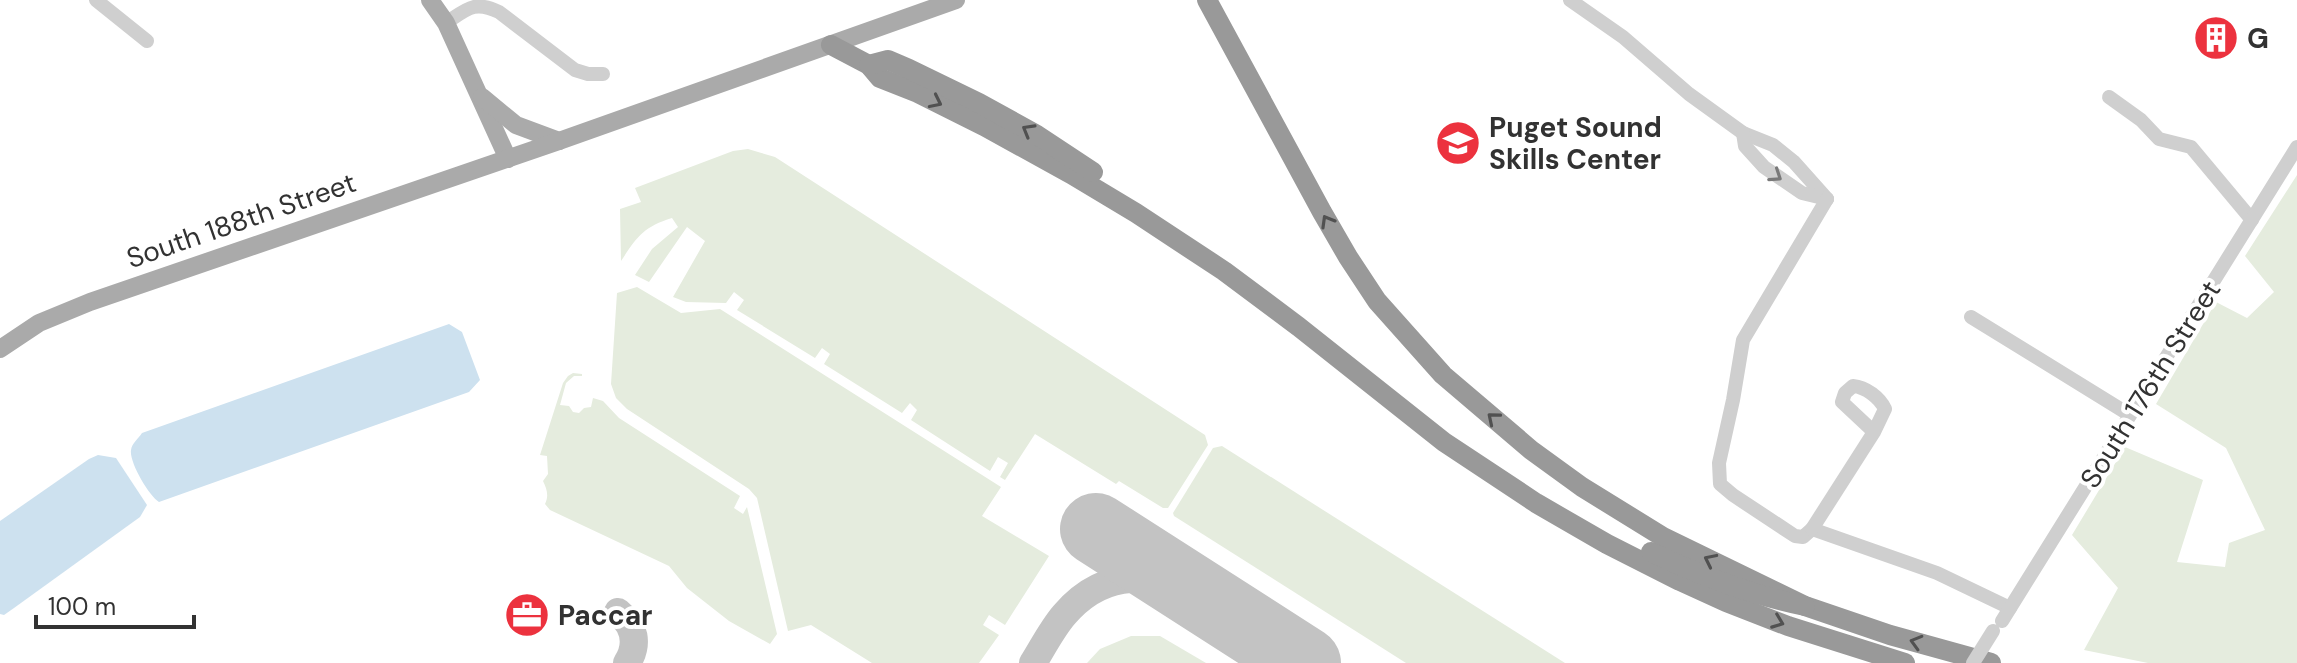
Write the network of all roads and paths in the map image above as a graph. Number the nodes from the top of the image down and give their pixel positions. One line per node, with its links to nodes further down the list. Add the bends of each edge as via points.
1 (96, 0): 7 (street)
2 (430, 0): 6 (main road)
3 (956, 0): 8 (main road, South 188th Street)
4 (1207, 0): 24 (highway, one-way to 4, via 1663,537 1582,487 1443,375 1377,301 1348,257)
5 (1570, 0): 13 (street)
6 (446, 23): 10 (street, via 470,7 488,7 575,70); 11 (main road)
7 (147, 41)
8 (831, 45): 9 (highway); 14 (main road, South 188th Street)
9 (869, 65): 24 (highway, one-way to 9, via 1732,587 1568,508 1473,449 1242,270 1037,135 888,60); 26 (highway, one-way to 26, via 880,78 984,126 1124,206 1224,271 1457,450 1607,544 1788,626)
10 (603, 74)
11 (478, 94): 14 (main road, via 516,125); 16 (main road)
12 (2109, 97): 18 (street, via 2159,139 2191,147)
13 (1743, 133): 17 (street, via 1773,145); 17 (street, one-way to 17, via 1745,146 1764,167 1802,193)
14 (559, 141): 16 (main road, South 188th Street)
15 (2297, 147): 18 (street, South 176th Street)
16 (508, 159): 20 (main road, South 188th Street, via 90,302 39,323)
17 (1827, 199): 23 (street, via 1743,340 1719,463 1720,484 1733,495 1795,536)
18 (2252, 220): 21 (street, South 176th Street)
19 (1971, 317): 21 (street)
20 (0, 349)
21 (2130, 415): 25 (street, South 176th Street)
22 (1874, 432): 23 (street)
23 (1812, 529): 25 (street, via 1937,573)
24 (1805, 606): 28 (highway, one-way to 24)
25 (2002, 620): 27 (street, South 176th Street, bridge)
26 (1905, 663)
27 (1973, 663)
28 (1991, 663)

